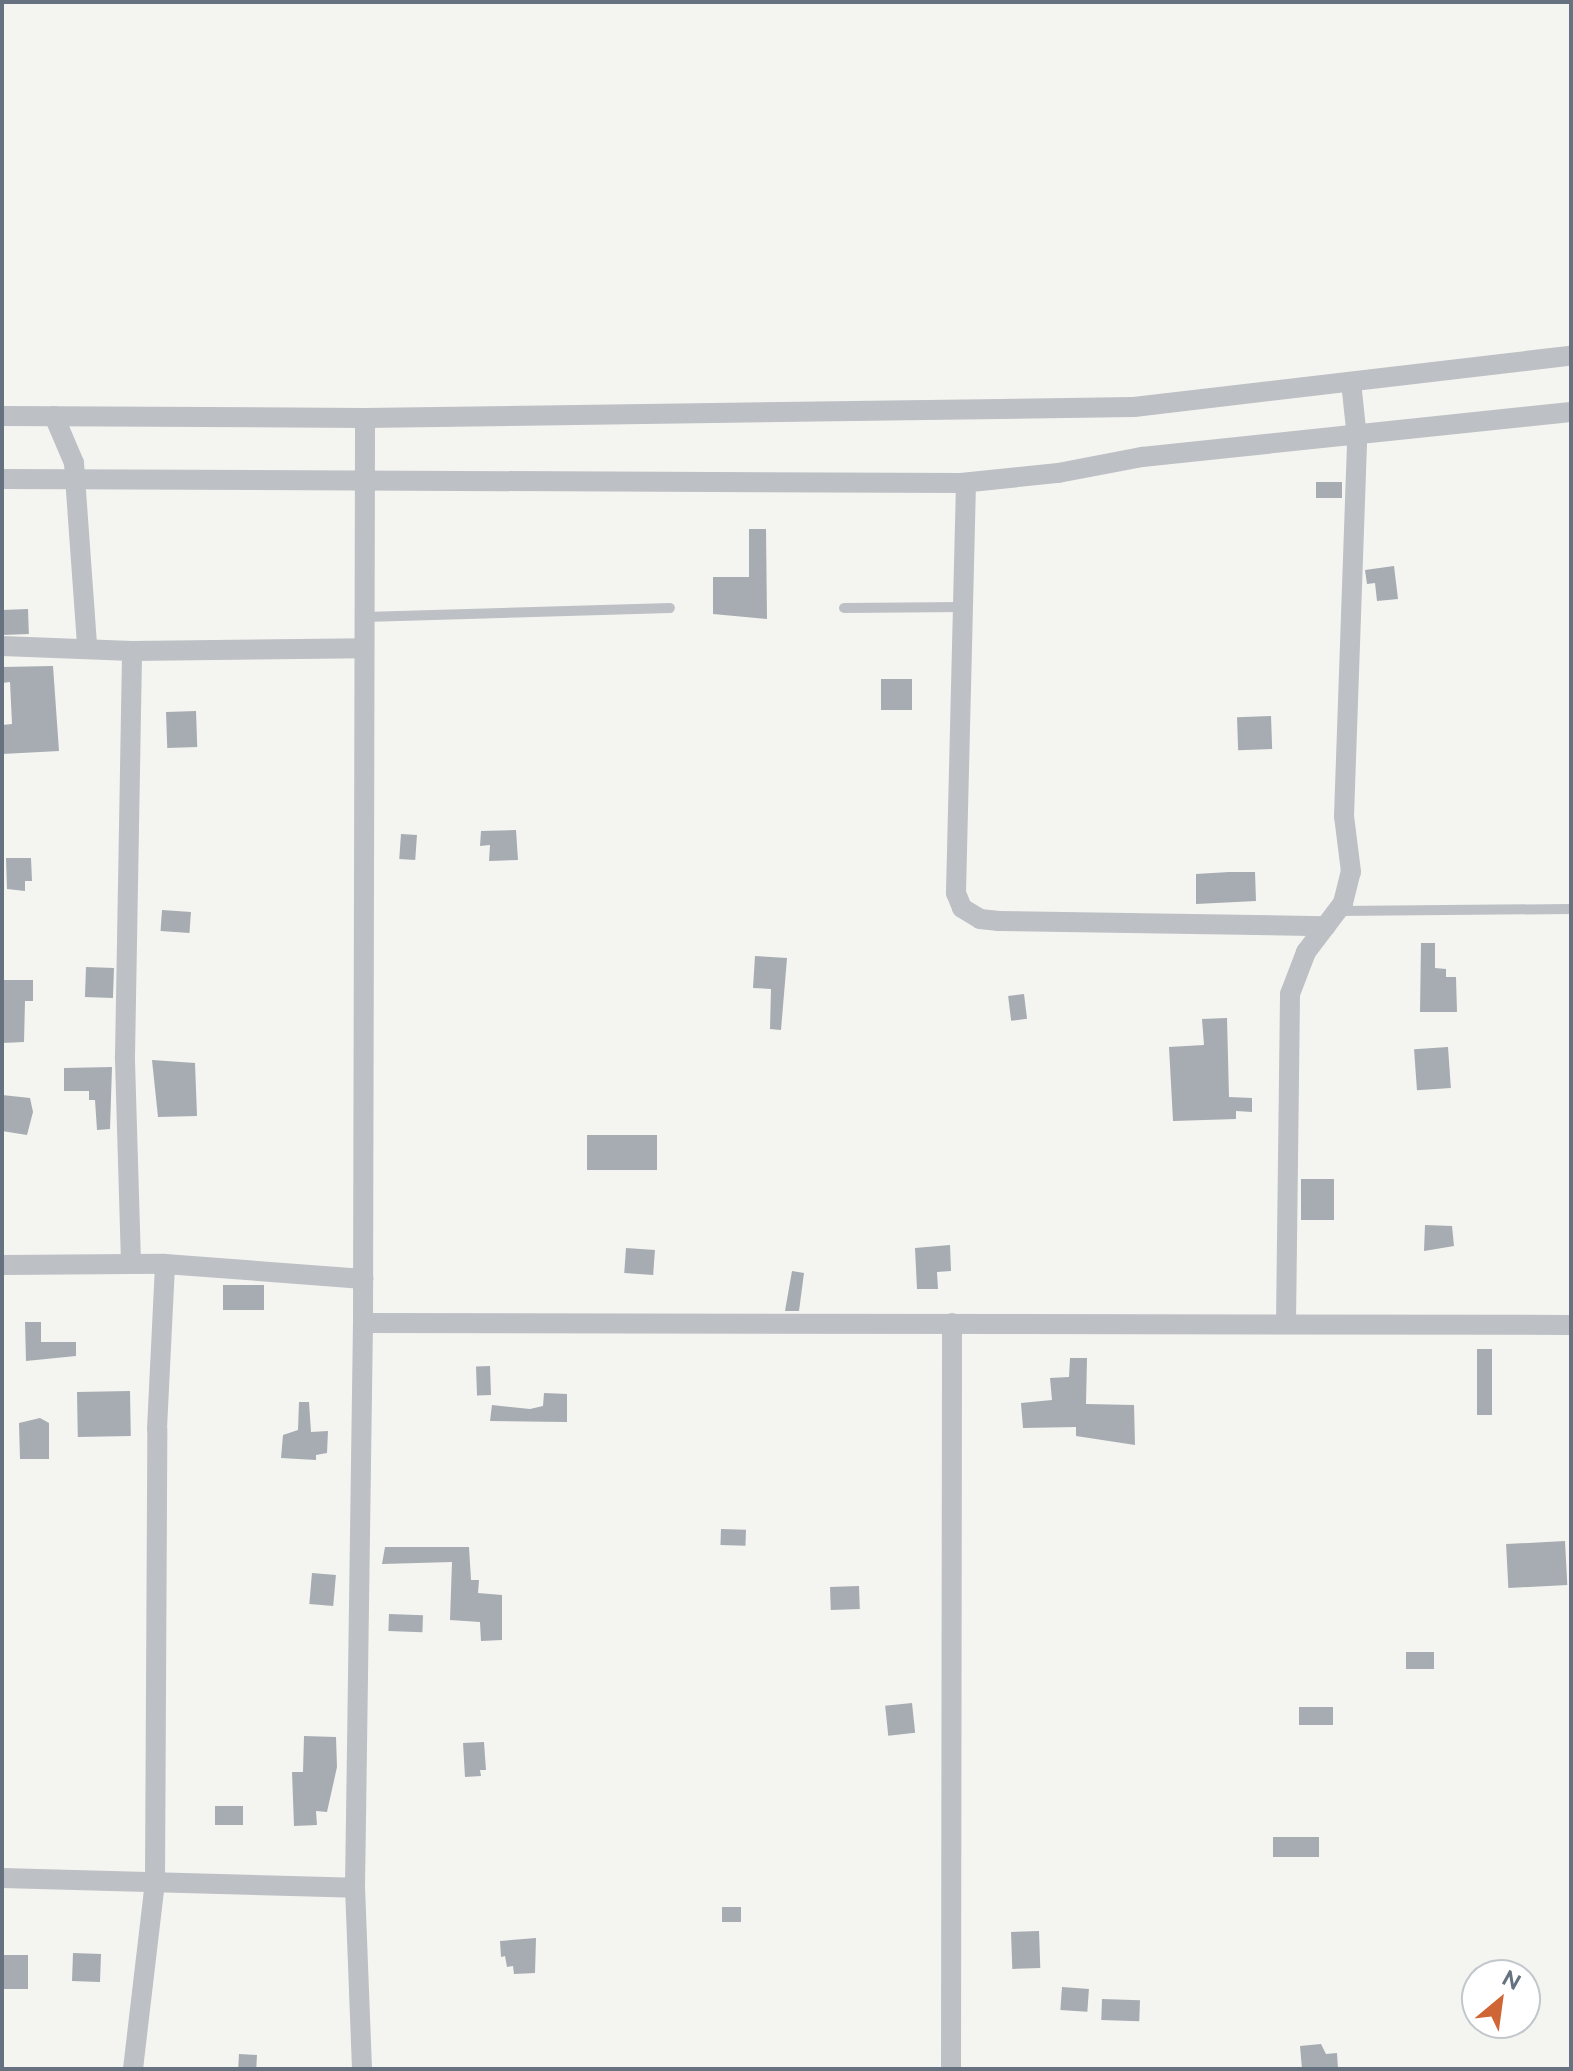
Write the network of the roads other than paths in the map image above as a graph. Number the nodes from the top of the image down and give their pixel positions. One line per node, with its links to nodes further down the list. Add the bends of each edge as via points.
1 (1571, 356): 2 (street)
2 (1351, 382): 6 (street, via 1134,407); 7 (street)
3 (1571, 412): 7 (street, via 1478,418)
4 (2, 416): 5 (street)
5 (54, 416): 6 (street); 10 (street)
6 (365, 418): 8 (street)
7 (1357, 438): 11 (street, via 1142,457); 21 (street, via 1344,808 1351,872)
8 (362, 477): 10 (street); 11 (street); 15 (street)
9 (2, 479): 10 (street)
10 (76, 479): 17 (street)
11 (966, 483): 12 (street)
12 (963, 607): 14 (lane); 21 (street, via 956,893 962,908 980,919 999,921)
13 (670, 608): 15 (lane)
14 (844, 608)
15 (365, 617): 18 (street)
16 (2, 646): 17 (street)
17 (87, 646): 19 (street)
18 (364, 648): 19 (street); 25 (street)
19 (132, 651): 22 (street, via 125,1056)
20 (1571, 909): 21 (lane)
21 (1332, 918): 28 (street, via 1306,952 1290,994)
22 (131, 1263): 23 (street); 24 (street)
23 (165, 1264): 25 (street); 31 (street, via 157,1429)
24 (2, 1265)
25 (363, 1279): 26 (street)
26 (363, 1323): 27 (street); 32 (street)
27 (952, 1323): 28 (street); 35 (street)
28 (1286, 1323): 29 (street)
29 (1571, 1325)
30 (2, 1878): 31 (street)
31 (155, 1881): 32 (street); 33 (street)
32 (355, 1888): 34 (street)
33 (133, 2069)
34 (362, 2069)
35 (951, 2069)

